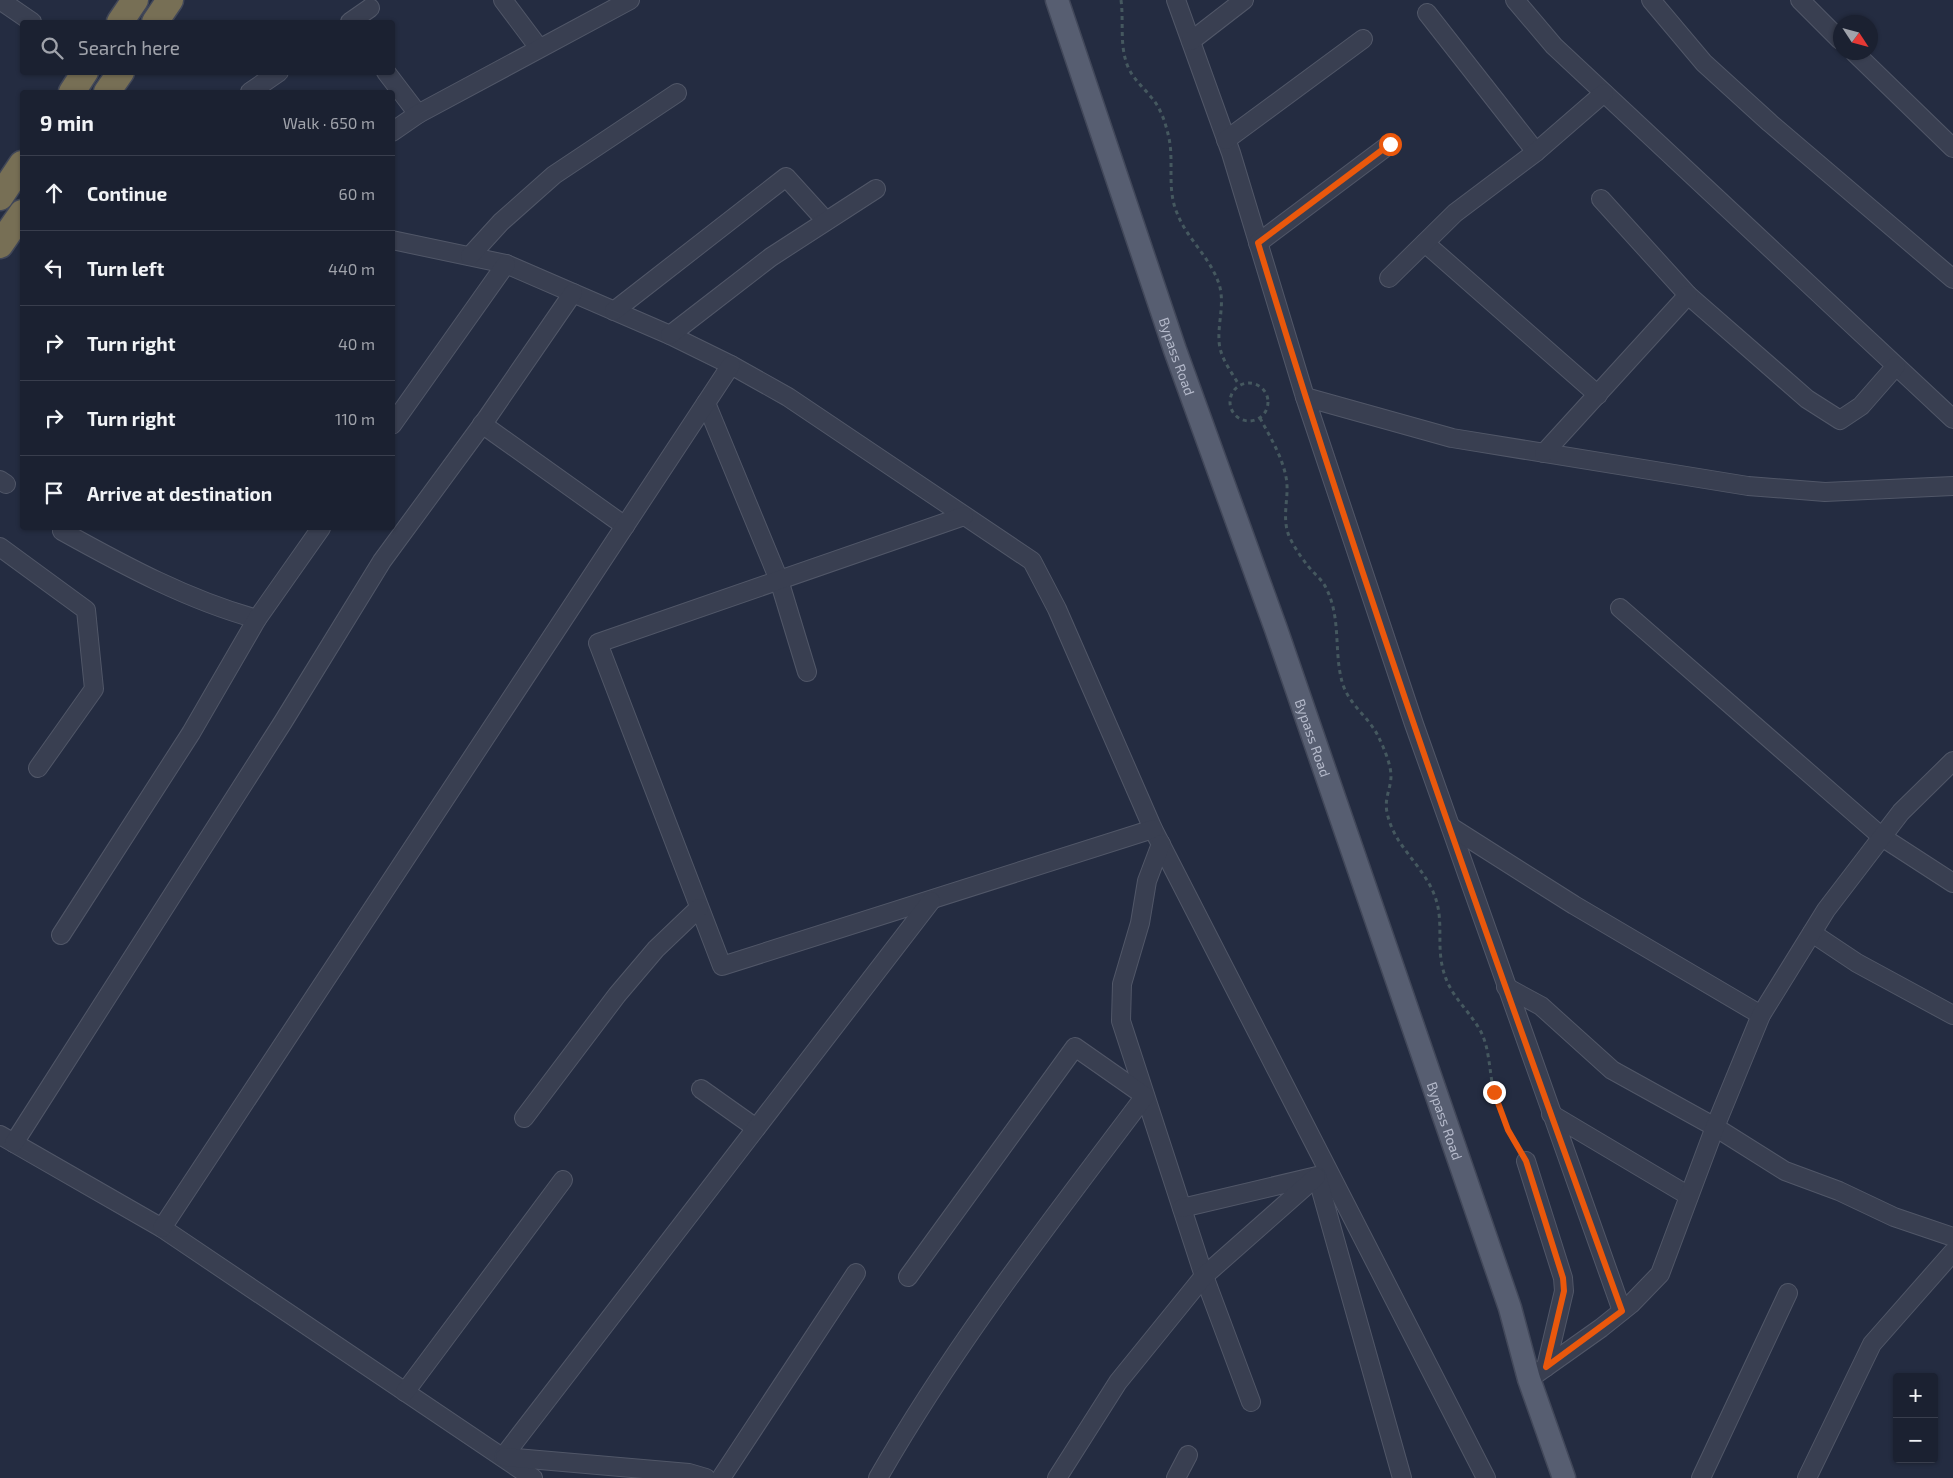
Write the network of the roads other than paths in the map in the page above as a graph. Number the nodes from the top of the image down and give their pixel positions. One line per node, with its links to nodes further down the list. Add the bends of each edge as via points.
1 (0, 0): 14 (street)
2 (136, 0): 15 (highway)
3 (170, 0): 16 (highway)
4 (504, 0): 21 (street)
5 (630, 0): 21 (street)
6 (1056, 0): 108 (main road, Bypass Road, via 1507,1298)
7 (1176, 0): 20 (street)
8 (1244, 0): 20 (street)
9 (1514, 0): 31 (street, via 1554,46)
10 (1651, 0): 51 (street, via 1704,63)
11 (1800, 0): 18 (street)
12 (370, 8): 17 (street)
13 (1426, 13): 37 (street)
14 (29, 20)
15 (121, 20)
16 (156, 20)
17 (353, 20)
18 (1833, 33)
19 (1363, 39): 34 (street)
20 (1191, 41): 34 (street)
21 (539, 48): 32 (street)
22 (1862, 60): 36 (street)
23 (83, 75): 27 (highway)
24 (119, 75): 28 (highway)
25 (274, 75): 29 (street)
26 (388, 75): 32 (street)
27 (73, 90)
28 (108, 90)
29 (253, 90)
30 (677, 93): 48 (street, via 554,175 501,222)
31 (1604, 93): 37 (street); 57 (street)
32 (418, 114): 33 (street)
33 (395, 130)
34 (1226, 140): 45 (street)
35 (1390, 144): 45 (street)
36 (1953, 148)
37 (1536, 152): 46 (street, via 1455,213)
38 (20, 167): 40 (highway)
39 (876, 189): 43 (street)
40 (0, 197)
41 (1602, 199): 53 (street)
42 (20, 216): 47 (highway)
43 (826, 221): 54 (street, via 786,177); 55 (street, via 771,257)
44 (395, 241): 48 (street)
45 (1258, 243): 59 (street)
46 (1425, 243): 50 (street); 58 (street)
47 (0, 245)
48 (470, 256): 49 (street)
49 (506, 264): 52 (street); 62 (street)
50 (1389, 278)
51 (1953, 279)
52 (573, 293): 54 (street); 63 (street)
53 (1688, 295): 57 (street, via 1807,399 1840,420 1861,406); 58 (street)
54 (614, 311): 55 (street)
55 (670, 336): 56 (street)
56 (731, 365): 60 (street); 66 (street, via 788,397)
57 (1896, 366): 61 (street)
58 (1598, 395): 64 (street)
59 (1305, 397): 64 (street, via 1452,438); 77 (street)
60 (706, 403): 67 (street); 71 (street)
61 (1953, 419)
62 (395, 421)
63 (482, 424): 67 (street); 94 (street, via 382,561 283,722)
64 (1544, 453): 65 (street, via 1748,486 1825,492)
65 (1953, 486)
66 (964, 516): 71 (street); 78 (street, via 1032,561 1057,609)
67 (625, 526): 100 (street)
68 (320, 530): 73 (street)
69 (62, 531): 73 (street, via 124,566 210,604)
70 (0, 547): 76 (street, via 86,610 94,689)
71 (779, 580): 74 (street); 82 (street, via 598,643)
72 (1620, 608): 79 (street)
73 (257, 619): 84 (street, via 191,733)
74 (807, 672)
75 (1953, 762): 79 (street, via 1900,812)
76 (38, 768)
77 (1450, 827): 85 (street); 86 (street, via 1574,905)
78 (1157, 836): 81 (street); 89 (street, via 1140,923 1122,984 1121,1021); 96 (street)
79 (1882, 837): 80 (street); 83 (street)
80 (1953, 882)
81 (931, 900): 82 (street, via 722,966); 93 (street)
82 (700, 908): 91 (street, via 656,949 617,995)
83 (1812, 933): 86 (street); 87 (street, via 1857,963)
84 (61, 935)
85 (1506, 987): 90 (street); 92 (street, via 1541,1006 1612,1070)
86 (1761, 1015): 92 (street)
87 (1953, 1015)
88 (701, 1089): 93 (street)
89 (1145, 1096): 99 (street); 105 (street, via 1075,1047); 116 (street, via 998,1290 916,1411)
90 (1551, 1114): 98 (street); 107 (street)
91 (524, 1118)
92 (1715, 1127): 98 (street); 101 (street, via 1785,1171 1839,1191 1894,1217)
93 (756, 1128): 112 (street)
94 (4, 1137): 100 (street)
95 (1526, 1161): 108 (street, via 1563,1278 1564,1291)
96 (1323, 1174): 99 (street); 104 (street); 119 (street); 120 (street)
97 (563, 1180): 109 (street)
98 (1689, 1196): 107 (street, via 1660,1274)
99 (1182, 1208): 104 (street)
100 (162, 1228): 109 (street)
101 (1953, 1237)
102 (1953, 1252): 123 (street, via 1872,1344)
103 (856, 1273): 115 (street)
104 (1204, 1276): 110 (street); 117 (street, via 1118,1382)
105 (908, 1277)
106 (1788, 1293): 122 (street)
107 (1622, 1311): 108 (street)
108 (1538, 1373): 121 (main road, Bypass Road)
109 (405, 1392): 112 (street)
110 (1251, 1402)
111 (1188, 1454): 118 (street)
112 (503, 1457): 113 (street); 114 (street, via 689,1473)
113 (534, 1478)
114 (706, 1478)
115 (721, 1478)
116 (878, 1478)
117 (1057, 1478)
118 (1176, 1478)
119 (1402, 1478)
120 (1486, 1478)
121 (1564, 1478)
122 (1701, 1478)
123 (1807, 1478)

